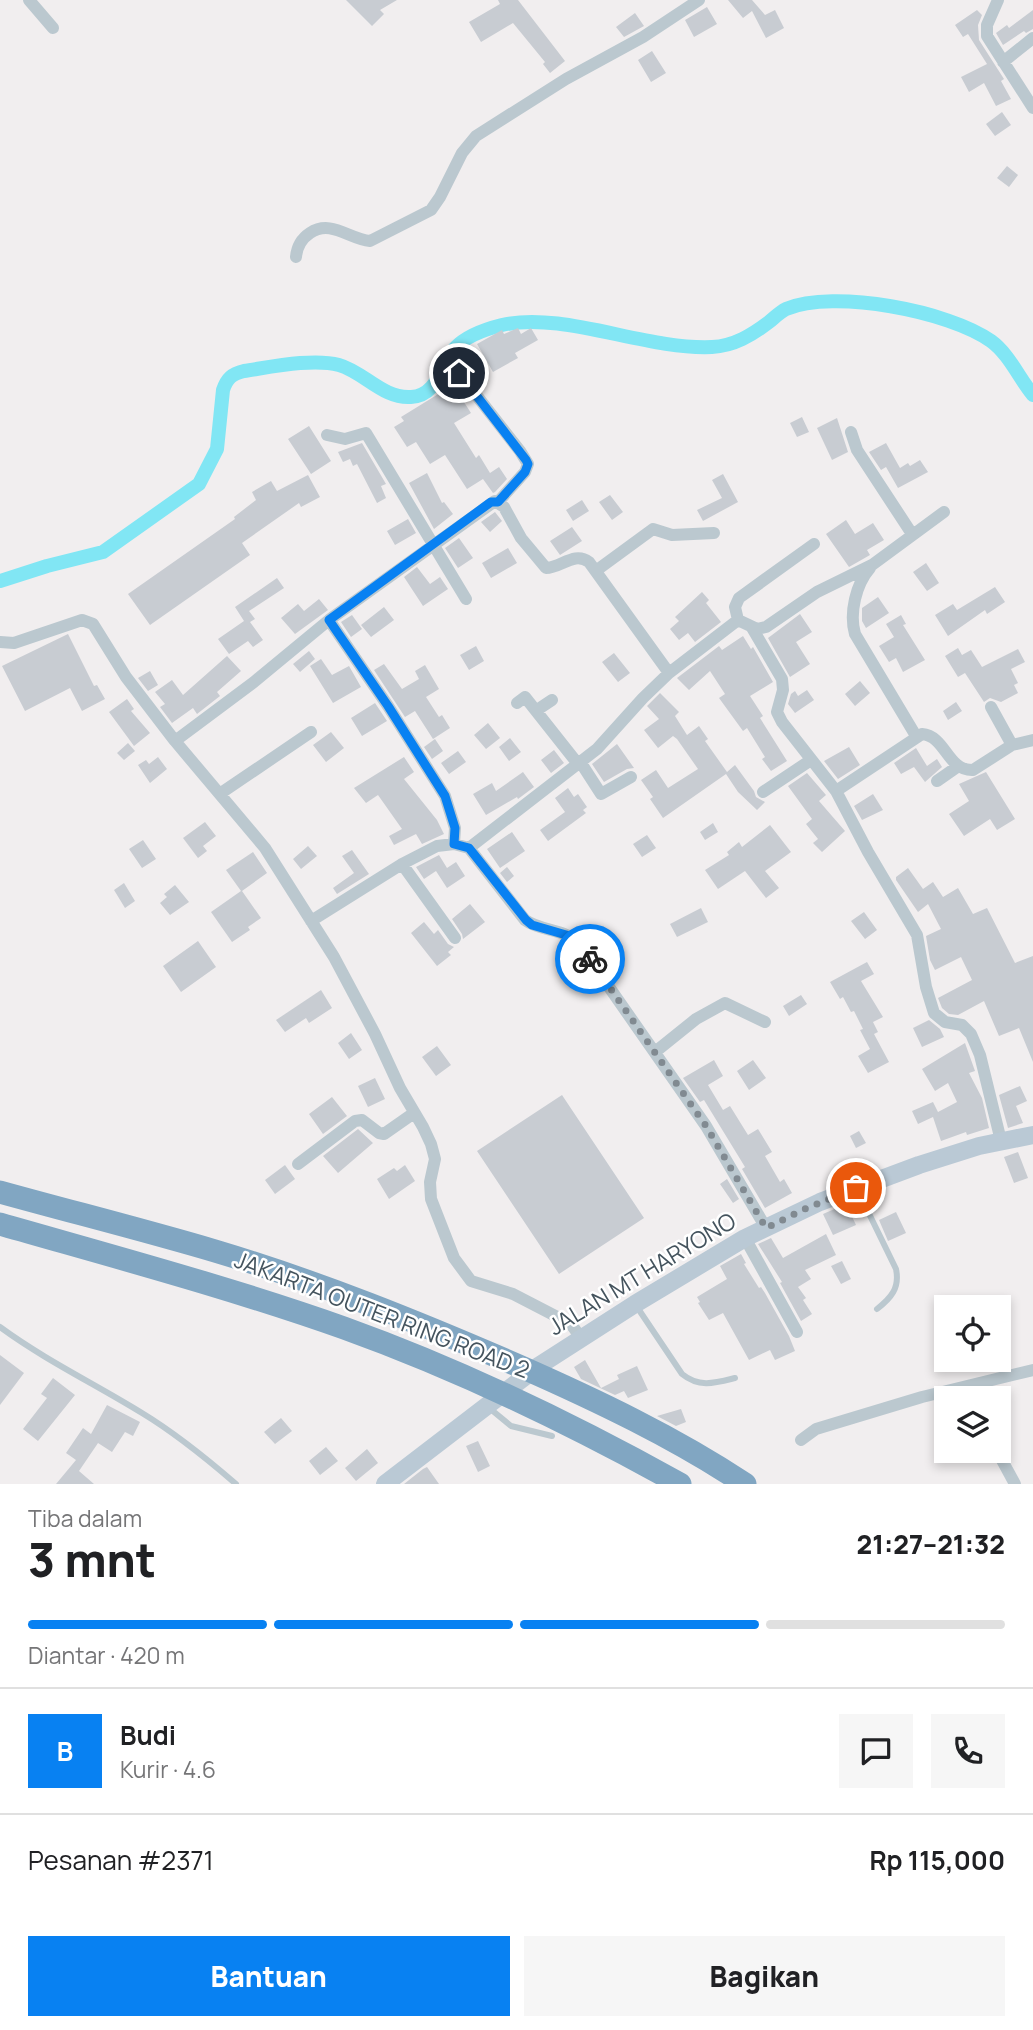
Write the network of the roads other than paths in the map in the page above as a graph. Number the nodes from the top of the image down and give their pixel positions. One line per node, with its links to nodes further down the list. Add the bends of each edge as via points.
1 (29, 0): 4 (street)
2 (699, 0): 8 (street, via 476,136 436,204 417,218 370,241 333,228 313,231 301,240)
3 (998, 0): 6 (street, via 986,30)
4 (53, 28)
5 (1033, 38): 6 (street)
6 (1003, 62): 7 (street)
7 (1033, 108)
8 (296, 257)
9 (459, 373): 12 (street, via 528,464)
10 (851, 432): 15 (street, via 857,450)
11 (327, 435): 17 (street, via 345,439 366,433)
12 (498, 502): 17 (street, via 491,502); 19 (street, via 546,568 584,558)
13 (944, 512): 15 (street)
14 (714, 533): 19 (street, via 672,535 653,529)
15 (912, 534): 18 (street)
16 (814, 544): 22 (street, via 739,598 735,607)
17 (434, 545): 20 (street); 21 (street)
18 (872, 565): 23 (street, via 817,592 761,629); 31 (street, via 860,582 852,621 861,645)
19 (597, 570): 25 (street)
20 (466, 599)
21 (329, 620): 33 (street); 43 (street, via 445,796 455,828)
22 (738, 620): 23 (street); 25 (street)
23 (750, 626): 35 (street, via 782,679 777,712)
24 (0, 642): 33 (street, via 14,643 82,620 93,624)
25 (668, 673): 36 (street, via 597,750)
26 (552, 699): 29 (street)
27 (517, 703): 29 (street, via 525,697)
28 (991, 707): 34 (street)
29 (537, 710): 36 (street)
30 (311, 732): 42 (street)
31 (916, 737): 37 (street, via 927,734 935,739); 40 (street)
32 (1033, 740): 34 (street)
33 (174, 741): 42 (street)
34 (1012, 745): 37 (street, via 973,770)
35 (811, 760): 40 (street); 41 (street)
36 (579, 763): 38 (street, via 601,794); 44 (street)
37 (957, 767): 39 (street)
38 (631, 777)
39 (937, 781)
40 (836, 791): 52 (street, via 917,935 934,1013 971,1034)
41 (763, 792)
42 (221, 793): 46 (street, via 265,848)
43 (454, 844): 44 (street); 45 (street, via 437,846)
44 (469, 848): 49 (street, via 526,920 573,937)
45 (402, 864): 46 (street); 47 (street)
46 (311, 921): 50 (street)
47 (454, 939)
48 (765, 1022): 49 (street, via 725,1003 696,1019)
49 (655, 1052): 57 (street, via 706,1126)
50 (414, 1113): 53 (street, via 384,1134 362,1120 355,1121); 63 (street, via 435,1158 431,1199 464,1272 471,1281 513,1294 571,1324)
51 (1033, 1135): 52 (main road, JALAN MT HARYONO)
52 (1001, 1141): 54 (main road, JALAN MT HARYONO)
53 (298, 1164)
54 (856, 1188): 57 (main road, JALAN MT HARYONO); 60 (lane, via 898,1279 889,1299)
55 (0, 1192): 75 (highway, JAKARTA OUTER RING ROAD 2, via 216,1252 350,1297 579,1393)
56 (0, 1224): 74 (highway, JAKARTA OUTER RING ROAD 2, via 213,1284 345,1328 545,1413)
57 (766, 1228): 58 (main road, JALAN MT HARYONO)
58 (746, 1238): 59 (main road, JALAN MT HARYONO); 62 (street)
59 (635, 1304): 63 (main road, JALAN MT HARYONO); 65 (lane, via 691,1381 703,1384)
60 (877, 1309)
61 (0, 1327): 72 (lane, via 168,1430)
62 (797, 1332)
63 (582, 1338): 68 (main road, JALAN MT HARYONO)
64 (1033, 1370): 66 (street)
65 (735, 1378)
66 (986, 1386)
67 (934, 1400): 70 (street, via 816,1429)
68 (486, 1406): 69 (lane, via 511,1426); 73 (main road, JALAN MT HARYONO)
69 (552, 1436)
70 (801, 1440)
71 (1004, 1463): 76 (street)
72 (236, 1484)
73 (385, 1484)
74 (680, 1484)
75 (745, 1484)
76 (1015, 1484)

